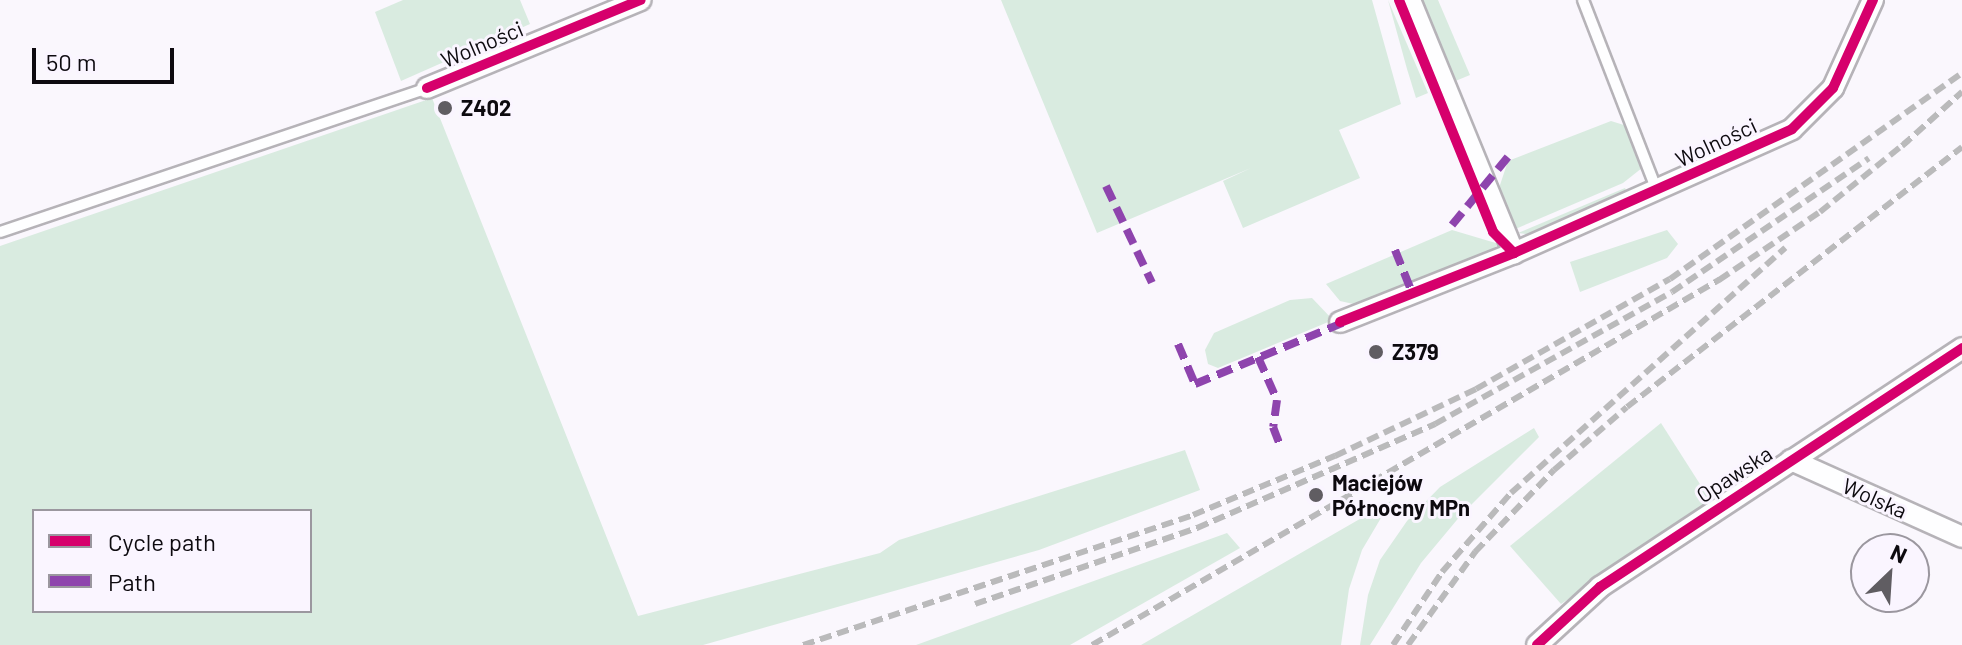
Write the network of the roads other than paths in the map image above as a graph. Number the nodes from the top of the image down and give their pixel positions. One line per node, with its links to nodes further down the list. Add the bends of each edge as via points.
1 (641, 0): 5 (street, Wolności)
2 (1410, 0): 8 (street)
3 (1583, 0): 6 (lane)
4 (1873, 0): 6 (street, Wolności, via 1833,88 1804,121)
5 (427, 88): 7 (lane)
6 (1657, 191): 8 (street, Wolności)
7 (0, 232)
8 (1514, 253): 9 (street, Wolności)
9 (1340, 322)
10 (1962, 348): 11 (street, Opawska)
11 (1822, 440): 12 (street, Opawska); 13 (street, Wolska)
12 (1791, 460): 13 (street, Wolska); 15 (street, Opawska, via 1600,587)
13 (1832, 478): 14 (street, Wolska)
14 (1962, 537)
15 (1537, 645)

